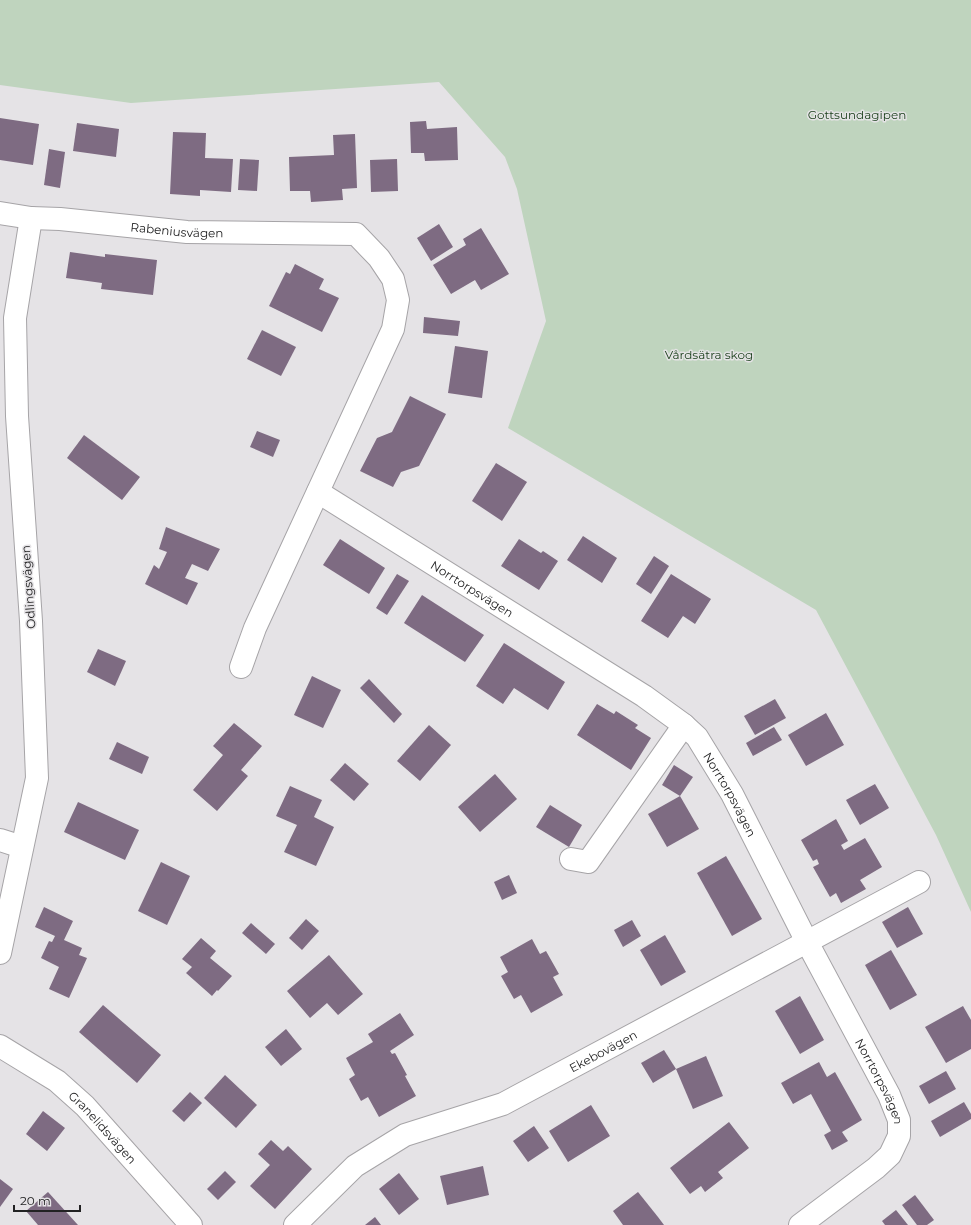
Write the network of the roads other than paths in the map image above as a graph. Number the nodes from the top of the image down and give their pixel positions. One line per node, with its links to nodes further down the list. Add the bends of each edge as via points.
1 (0, 213): 2 (street, Rabeniusvägen)
2 (31, 218): 3 (street, Rabeniusvägen, via 187,232 356,234 386,268 393,279 398,300 393,328); 7 (street, Odlingsvägen, via 15,318 17,416 31,621 37,778)
3 (318, 492): 4 (street, via 255,628); 5 (street, Norrtorpsvägen, via 638,692)
4 (241, 667)
5 (684, 725): 8 (street, via 588,862); 10 (street, Norrtorpsvägen, via 697,737 732,794)
6 (0, 840): 7 (street)
7 (22, 847): 11 (street, Odlingsvägen)
8 (571, 859)
9 (919, 882): 10 (street, Ekebovägen)
10 (807, 942): 14 (street, Ekebovägen, via 503,1104 405,1135 355,1166); 15 (street, Norrtorpsvägen, via 889,1095 899,1120 899,1136 890,1155 876,1168)
11 (0, 952)
12 (0, 1046): 13 (street, Granelidsvägen, via 57,1081 85,1106)
13 (191, 1225)
14 (295, 1225)
15 (800, 1225)

